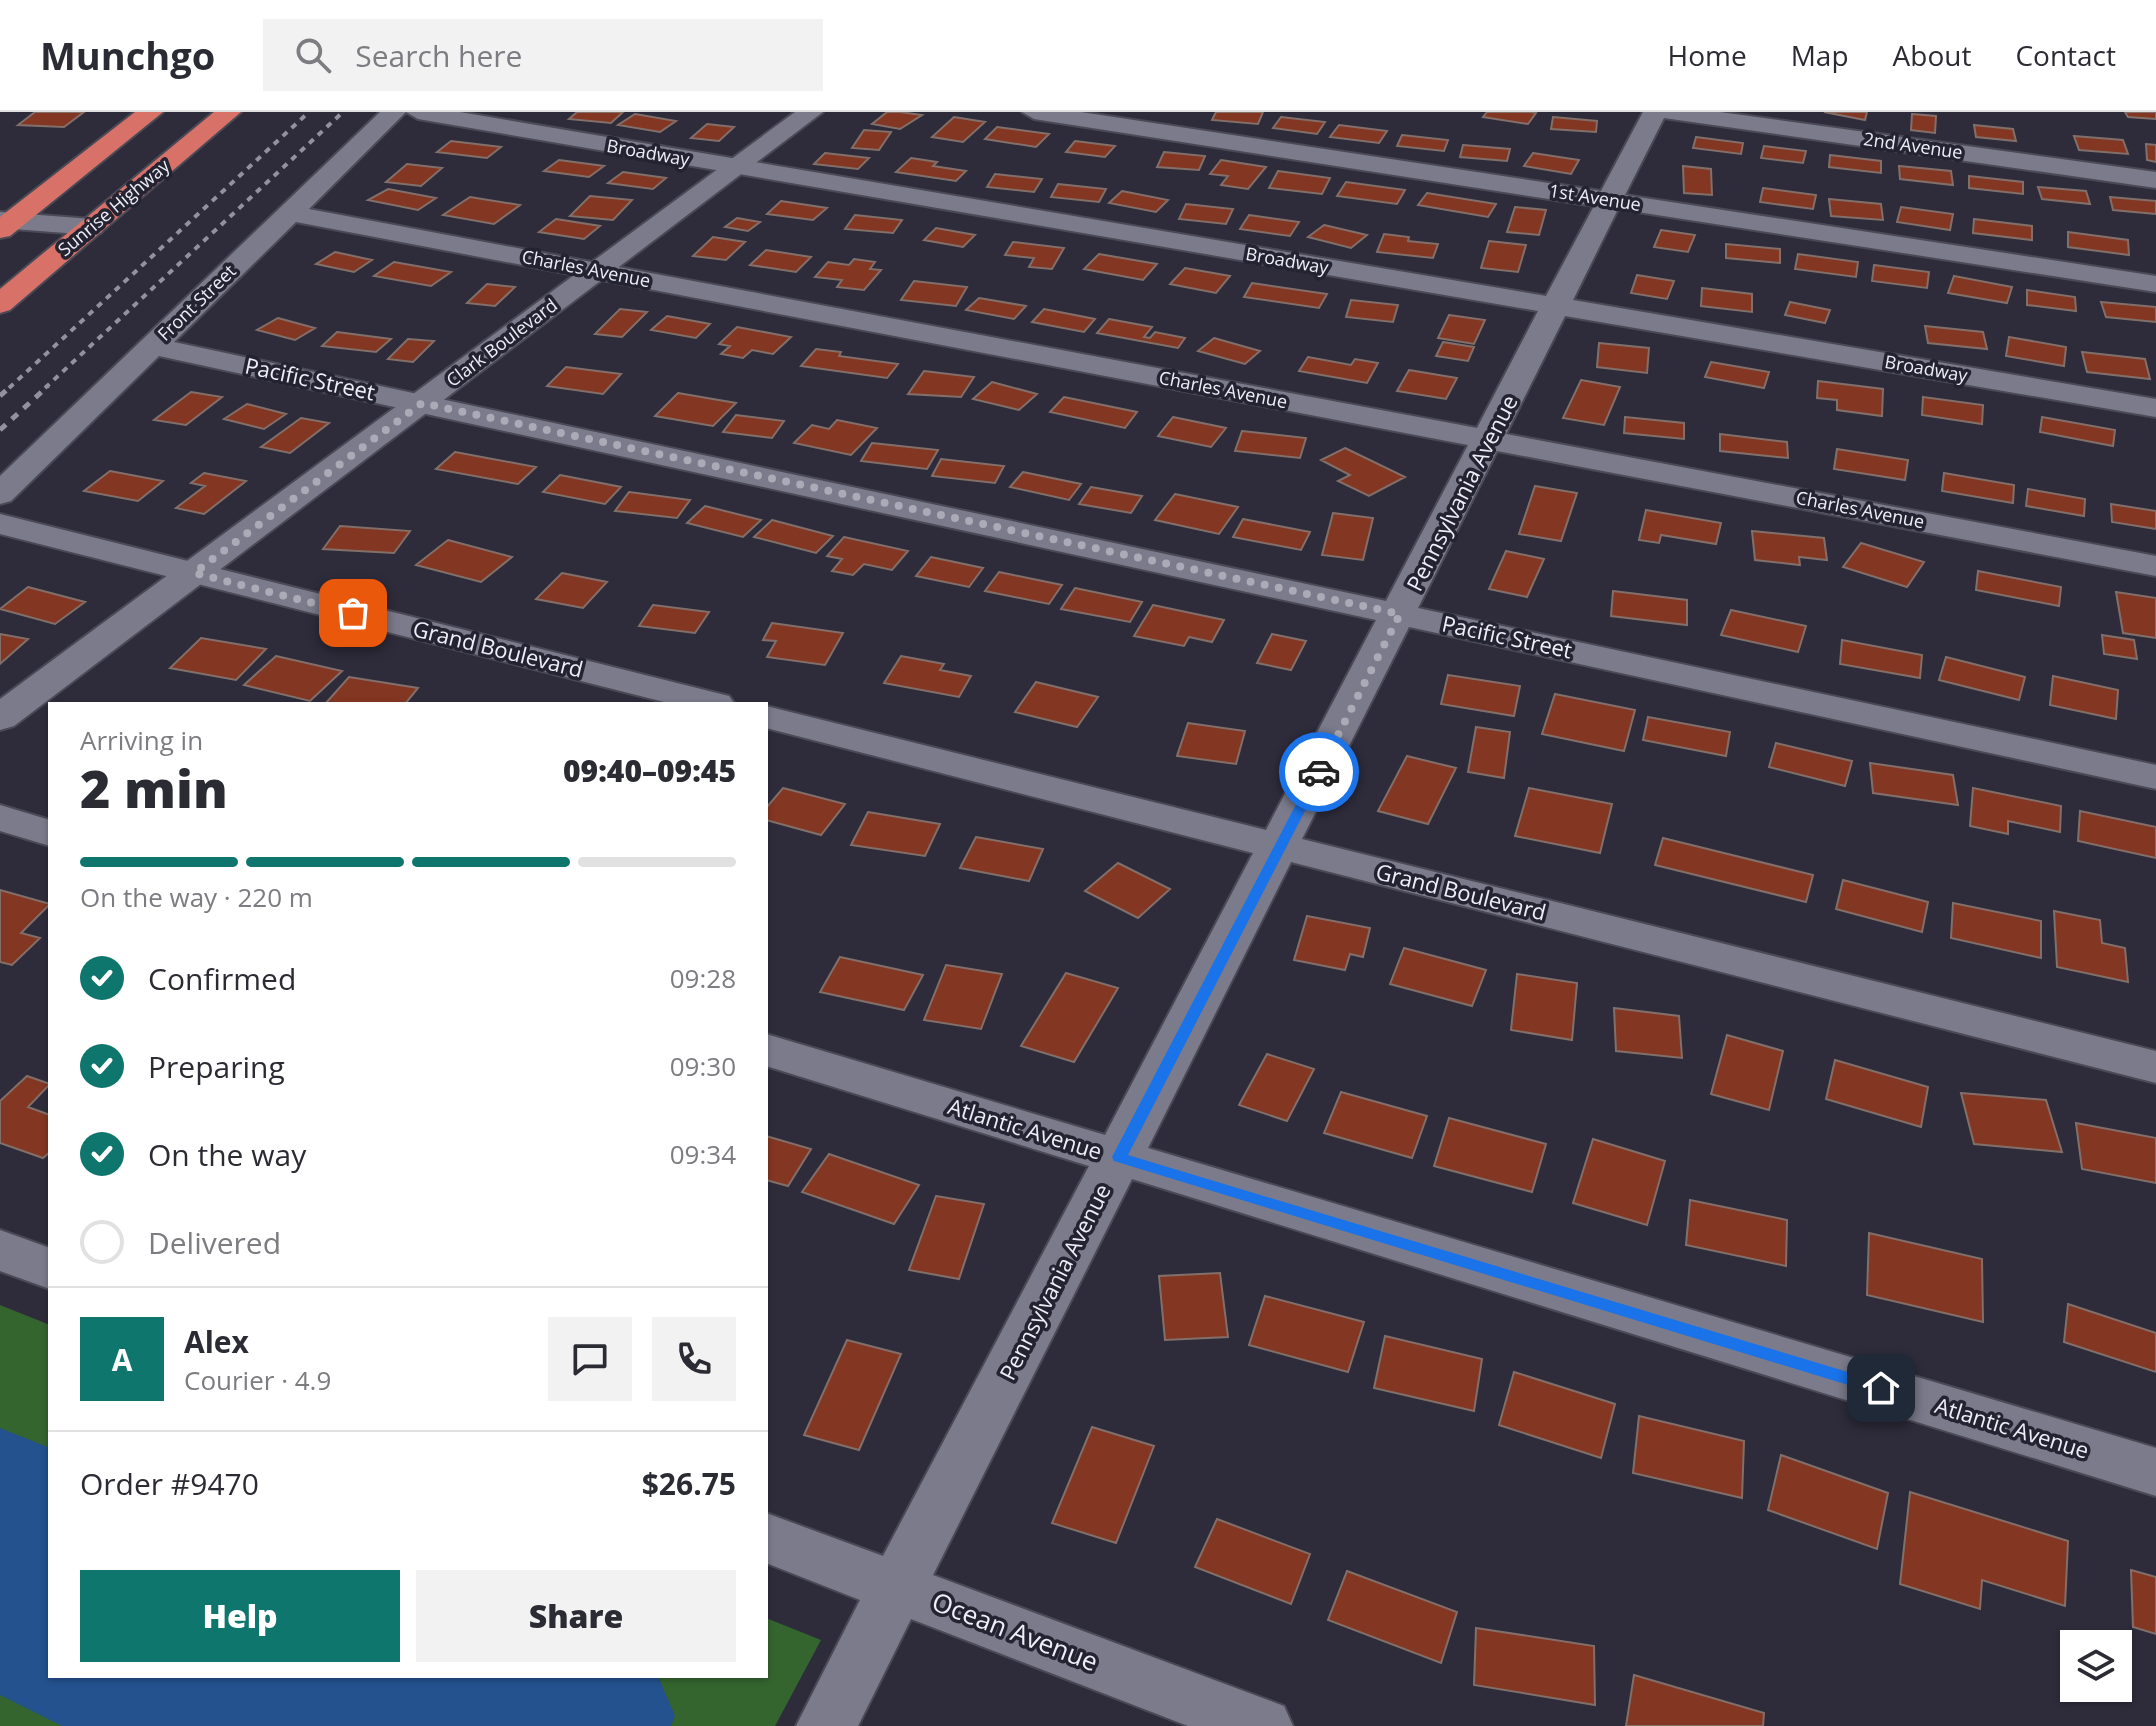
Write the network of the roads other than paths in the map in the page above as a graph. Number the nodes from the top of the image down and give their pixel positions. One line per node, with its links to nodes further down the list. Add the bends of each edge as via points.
1 (151, 112): 13 (highway)
2 (229, 112): 14 (highway, Sunrise Highway)
3 (394, 112): 12 (street, Front Street)
4 (418, 112): 9 (street, Broadway)
5 (811, 112): 9 (street, Clark Boulevard)
6 (1034, 112): 11 (street, 1st Avenue)
7 (1655, 112): 11 (street, Pennsylvania Avenue)
8 (1669, 112): 10 (street, 2nd Avenue)
9 (737, 168): 15 (street, Clark Boulevard); 18 (street, Broadway)
10 (2156, 180)
11 (1610, 200): 16 (street, 1st Avenue); 18 (street, Pennsylvania Avenue)
12 (290, 213): 15 (street, Charles Avenue); 19 (street, Front Street)
13 (4, 224): 14 (street)
14 (92, 227): 17 (highway, Sunrise Highway)
15 (598, 272): 20 (street, Clark Boulevard); 22 (street, Charles Avenue)
16 (2156, 284)
17 (0, 304)
18 (1556, 306): 21 (street, Broadway); 22 (street, Pennsylvania Avenue)
19 (153, 346): 20 (street, Pacific Street); 23 (street, Front Street)
20 (422, 403): 26 (street, Clark Boulevard); 27 (street, Pacific Street)
21 (2156, 408)
22 (1488, 440): 25 (street, Charles Avenue); 27 (street, Pennsylvania Avenue)
23 (0, 494)
24 (0, 524): 26 (street, Grand Boulevard)
25 (2156, 566)
26 (194, 573): 28 (street, Grand Boulevard); 29 (street, Clark Boulevard)
27 (1400, 614): 31 (street, Pacific Street); 34 (street, Pennsylvania Avenue)
28 (708, 702)
29 (0, 718)
30 (768, 718): 34 (street, Grand Boulevard)
31 (2156, 777)
32 (0, 818): 33 (street)
33 (48, 832)
34 (1280, 846): 36 (street, Grand Boulevard); 37 (street, Pennsylvania Avenue)
35 (768, 1051): 37 (street, Atlantic Avenue)
36 (2156, 1067)
37 (1119, 1157): 40 (street, Atlantic Avenue); 42 (street, Pennsylvania Avenue)
38 (0, 1250): 39 (street)
39 (48, 1268)
40 (2156, 1472)
41 (768, 1539): 42 (street, Ocean Avenue)
42 (898, 1588): 43 (street, Pennsylvania Avenue); 44 (street, Ocean Avenue)
43 (826, 1726)
44 (1263, 1726)

